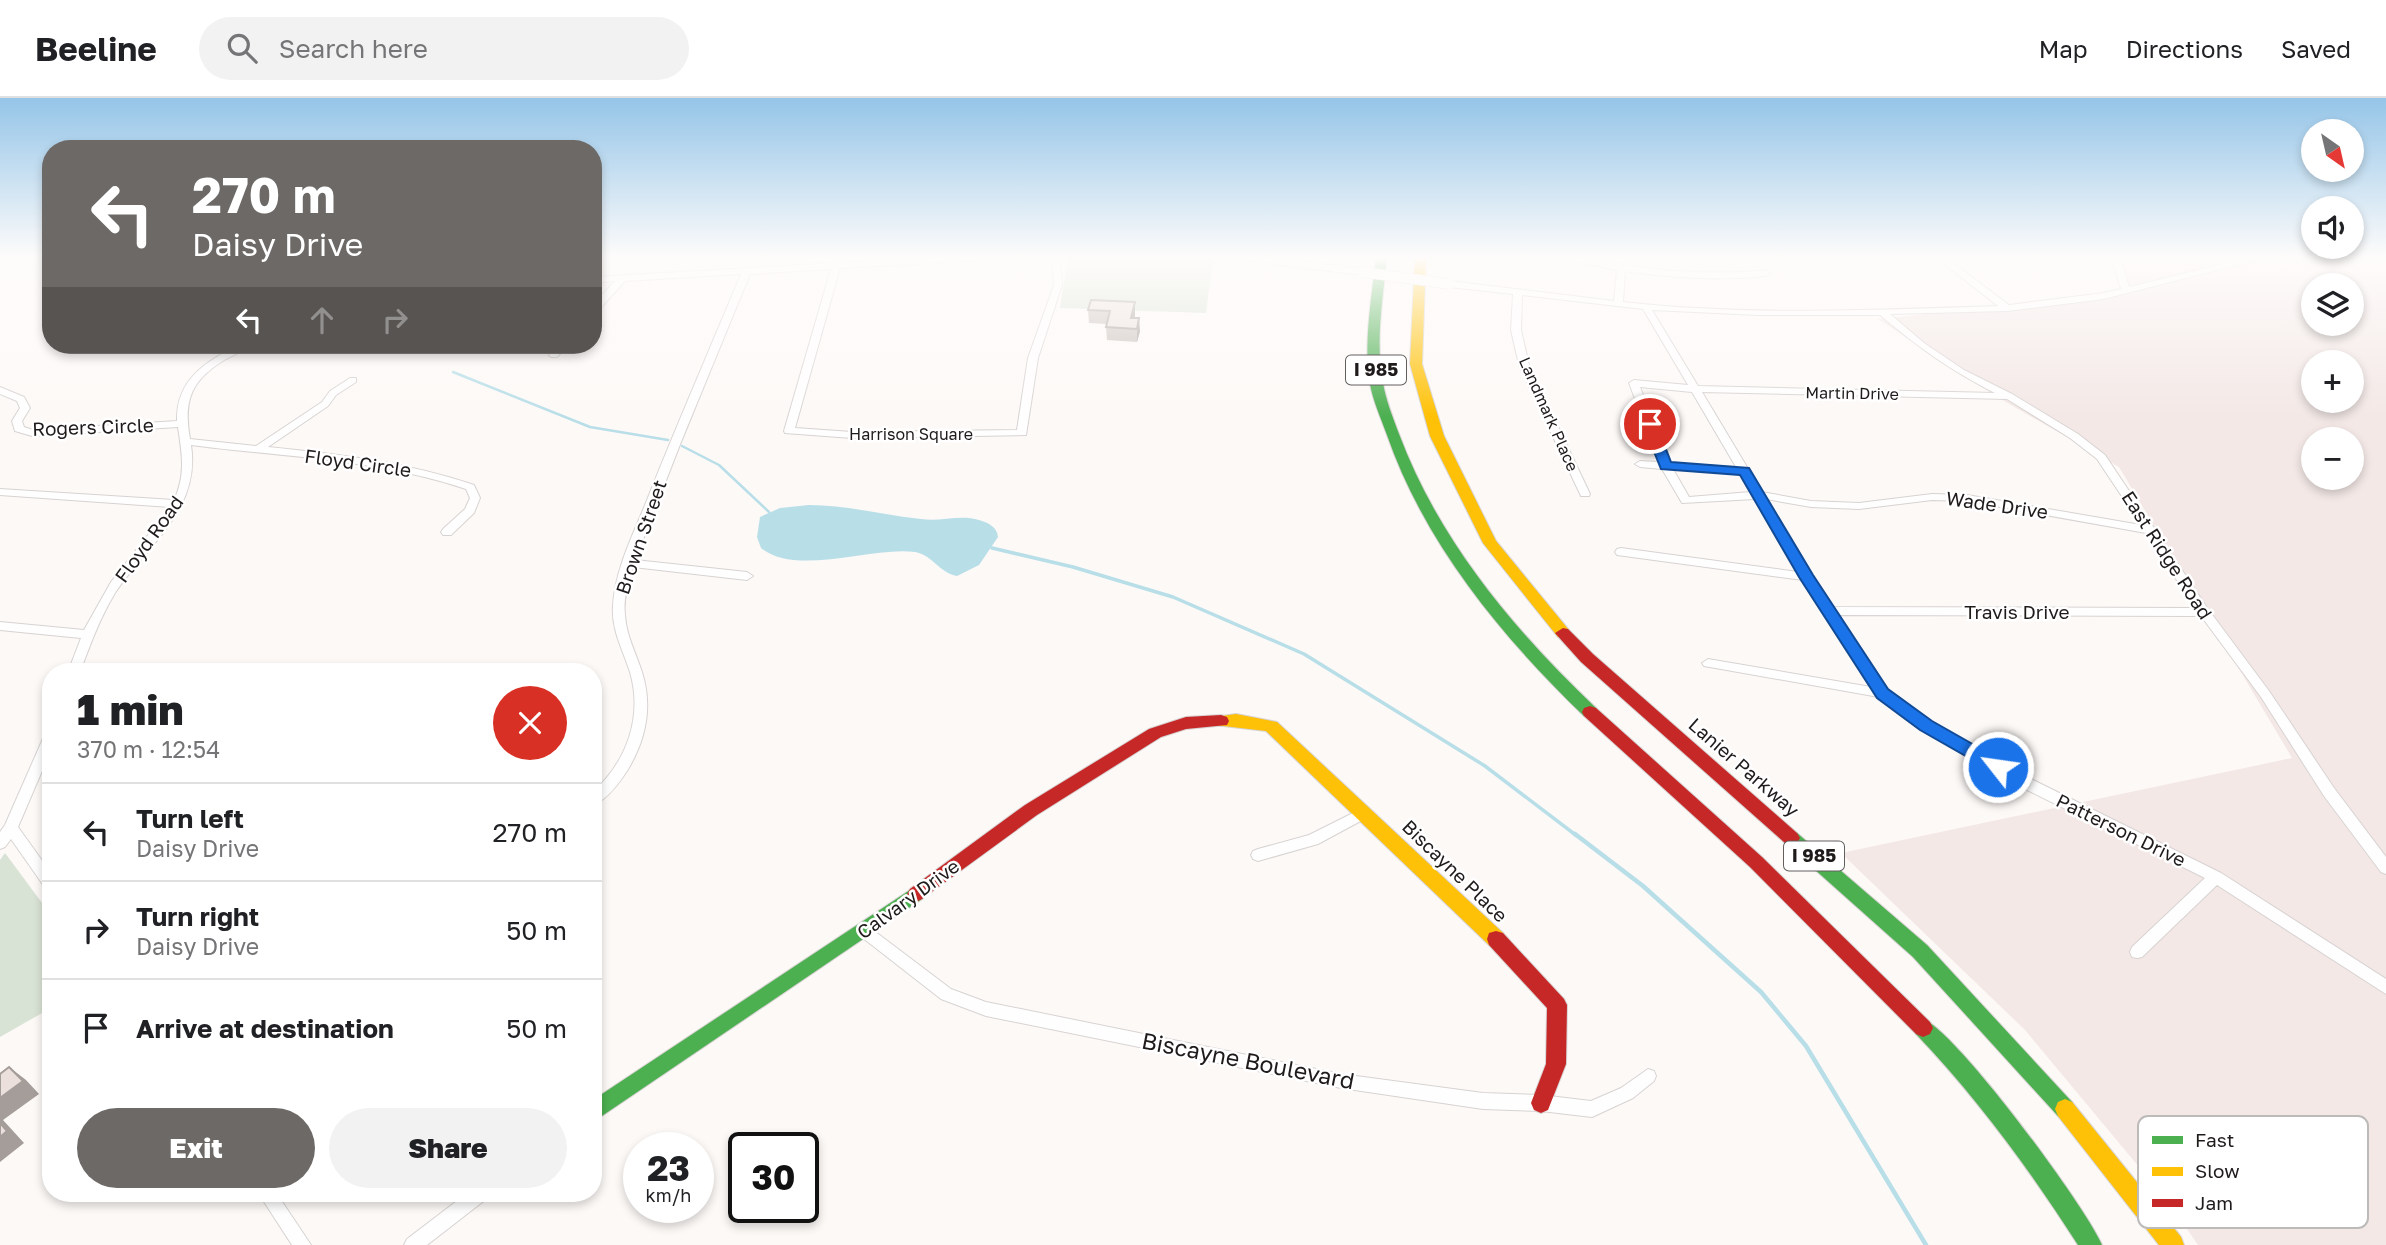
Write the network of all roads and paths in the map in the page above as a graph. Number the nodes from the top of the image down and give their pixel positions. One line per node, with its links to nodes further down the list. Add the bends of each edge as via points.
1 (730, 310): 29 (street, Brown Street)
2 (824, 310): 3 (street, Harrison Square, via 789,431 1022,433 1033,358)
3 (1050, 310)
4 (1377, 310): 61 (main road, I 985, via 1376,381 1397,451 1445,541 1510,627 1569,692 1756,862 1962,1067 2062,1196)
5 (1419, 310): 55 (main road, Lanier Parkway / I 985, via 1416,364 1437,436 1490,543 1550,620 1587,658 1920,951 2064,1107)
6 (1517, 310): 23 (street, Landmark Place, via 1516,330 1524,365)
7 (1648, 310): 13 (street, Patterson Drive)
8 (1703, 310): 10 (street)
9 (1959, 310): 10 (street)
10 (1882, 312): 15 (street, East Ridge Road, via 1955,368)
11 (230, 354): 16 (street, via 204,369 190,385)
12 (353, 380): 18 (street)
13 (1695, 389): 15 (street, Martin Drive); 20 (street, Martin Drive, via 1634,383); 21 (street, Patterson Drive)
14 (0, 390): 16 (street, Rogers Circle, via 21,399 25,408 17,421 19,429 32,433)
15 (2009, 396): 26 (street, East Ridge Road, via 2101,457)
16 (181, 424): 17 (street, Floyd Road)
17 (188, 442): 18 (street, Floyd Circle); 25 (street, Floyd Road, via 187,478)
18 (256, 451): 27 (street, Floyd Circle, via 362,461 445,477 470,487 475,498 470,511)
19 (1640, 464): 20 (street)
20 (1666, 466): 21 (street); 24 (street, via 1686,501)
21 (1745, 471): 24 (street, Patterson Drive)
22 (0, 492): 25 (street)
23 (1585, 494)
24 (1760, 495): 26 (street, Wade Drive, via 1858,506 1932,497 1968,498); 31 (street, Patterson Drive)
25 (176, 504): 35 (street, Floyd Road, via 114,586)
26 (2149, 530): 33 (street, East Ridge Road)
27 (447, 532)
28 (1621, 552): 31 (street)
29 (630, 563): 30 (street); 41 (street, Brown Street, via 618,621 637,675 639,734 616,777)
30 (747, 576)
31 (1807, 577): 32 (street, Patterson Drive)
32 (1830, 611): 33 (street, Travis Drive); 38 (street, Patterson Drive)
33 (2204, 612): 46 (street, East Ridge Road)
34 (0, 625): 35 (street)
35 (88, 635): 36 (street, Floyd Road)
36 (77, 663)
37 (1708, 663): 38 (street)
38 (1882, 693): 48 (street, Patterson Drive, via 1926,726 2022,781)
39 (1236, 720): 42 (main road, Biscayne Place, via 1271,726); 49 (main road, Calvary Drive, via 1186,723 1155,733 1031,810)
40 (42, 762): 43 (street)
41 (602, 791)
42 (1363, 813): 45 (street, via 1313,840); 53 (main road, Biscayne Place, via 1477,919 1557,1004 1556,1064)
43 (11, 828): 44 (street); 47 (street)
44 (0, 842)
45 (1258, 855)
46 (2386, 868)
47 (42, 872)
48 (2216, 877): 50 (street); 51 (street, Patterson Drive)
49 (864, 931): 53 (street, Biscayne Boulevard, via 946,994 986,1009 1341,1081 1483,1101); 54 (main road, Calvary Drive)
50 (2137, 952)
51 (2386, 987)
52 (1648, 1076): 53 (street, Biscayne Boulevard, via 1628,1093 1592,1109)
53 (1541, 1103)
54 (602, 1106)
55 (2138, 1201)
56 (272, 1202): 59 (street)
57 (468, 1202): 60 (street)
58 (2160, 1228): 62 (main road, Lanier Parkway / I 985)
59 (302, 1245)
60 (413, 1245)
61 (2091, 1245)
62 (2173, 1245)

